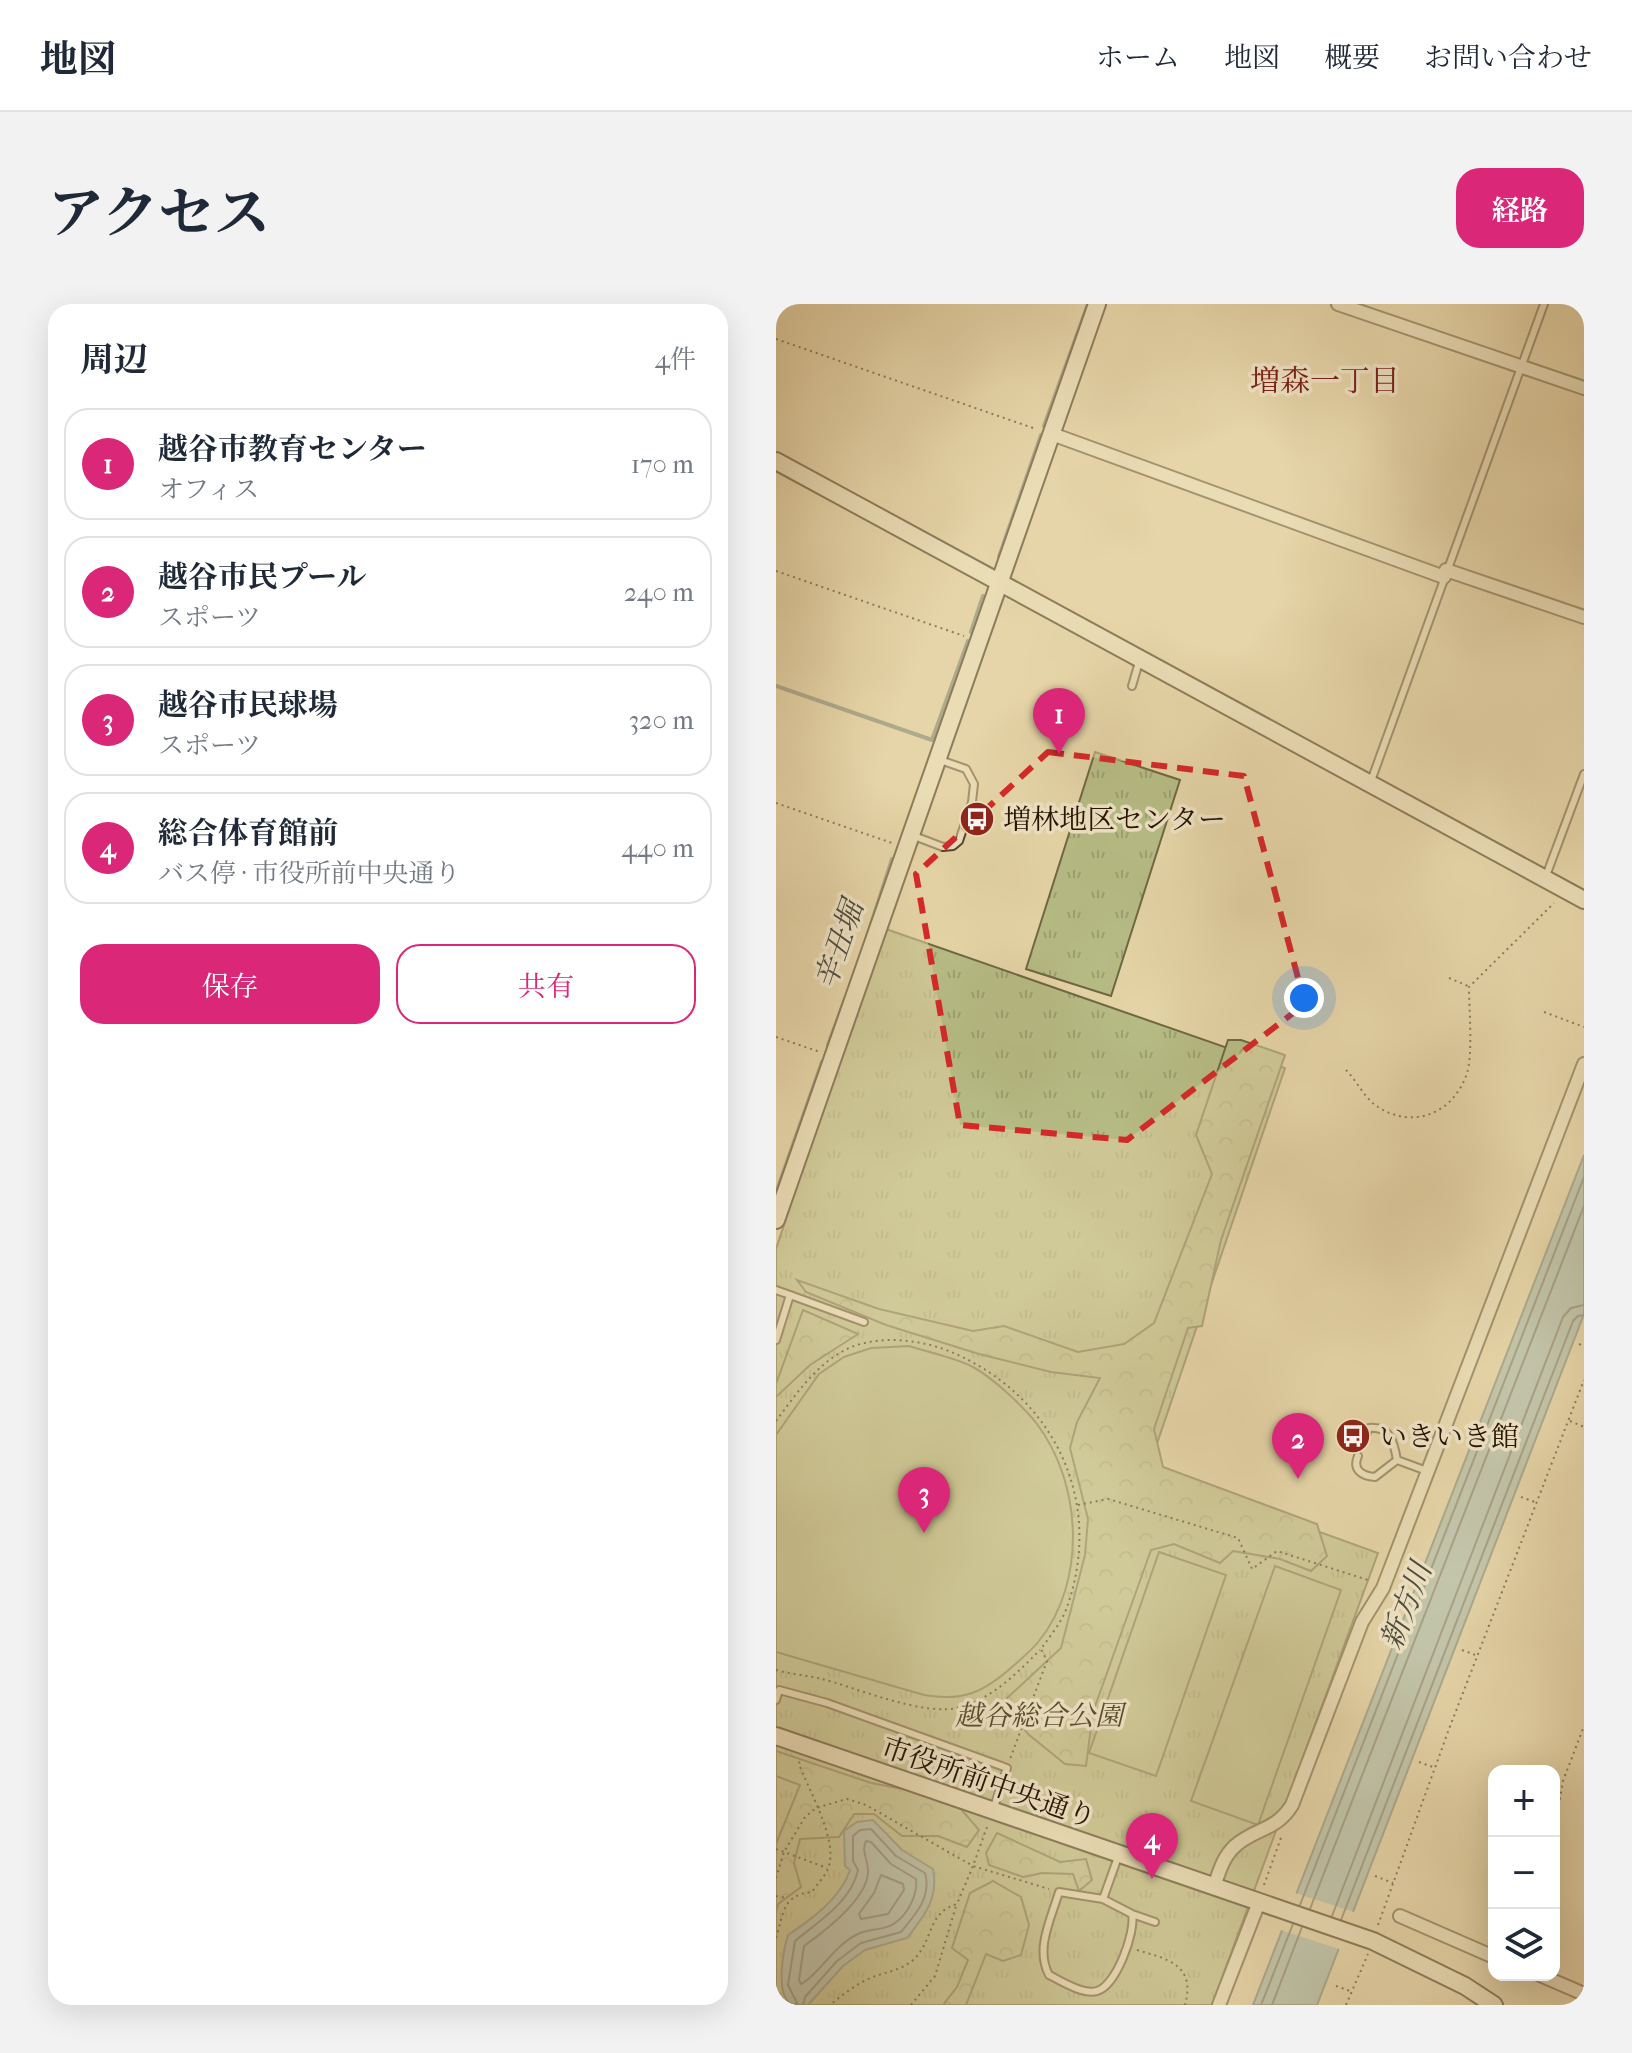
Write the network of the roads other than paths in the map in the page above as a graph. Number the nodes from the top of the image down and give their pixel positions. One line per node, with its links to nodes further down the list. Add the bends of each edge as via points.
1 (1097, 304): 6 (street)
2 (1338, 304): 4 (street)
3 (1544, 304): 4 (lane)
4 (1522, 367): 5 (street); 8 (lane)
5 (1584, 388)
6 (1044, 432): 8 (street); 9 (street)
7 (776, 461): 9 (street)
8 (1445, 573): 10 (street); 15 (lane)
9 (1000, 583): 11 (street); 13 (street)
10 (1584, 617)
11 (1140, 658): 12 (lane); 15 (street)
12 (1132, 686)
13 (937, 759): 16 (street); 16 (lane, via 966,769 976,791 959,841)
14 (1584, 774): 17 (lane)
15 (1370, 784): 17 (street)
16 (907, 854): 20 (street)
17 (1553, 883): 18 (street)
18 (1584, 900)
19 (1584, 1064): 28 (street)
20 (776, 1220)
21 (776, 1290): 22 (lane)
22 (790, 1295): 23 (lane); 24 (lane)
23 (864, 1322)
24 (776, 1340)
25 (1361, 1445): 27 (lane, via 1369,1428 1384,1430 1392,1437)
26 (1358, 1456): 27 (lane, via 1359,1473 1375,1477)
27 (1397, 1460): 28 (lane)
28 (1427, 1471): 33 (street, via 1292,1805 1284,1817 1235,1846)
29 (776, 1700): 31 (lane, via 779,1690 827,1703 1007,1768)
30 (776, 1736): 31 (street, 市役所前中央通り)
31 (993, 1810): 32 (street, 市役所前中央通り)
32 (1120, 1854): 33 (street, 市役所前中央通り); 34 (lane)
33 (1214, 1887): 35 (street, 市役所前中央通り)
34 (1103, 1899): 36 (lane); 36 (lane, via 1059,1892 1042,1949 1049,1975 1088,1992 1098,1991 1110,1982 1126,1947)
35 (1254, 1900): 42 (street); 43 (street, 市役所前中央通り, via 1368,1939)
36 (1132, 1914): 38 (lane)
37 (1400, 1916): 39 (street)
38 (1155, 1922)
39 (1488, 1954)
40 (1554, 1981): 41 (street)
41 (1584, 1994)
42 (1219, 2005)
43 (1494, 2005)

